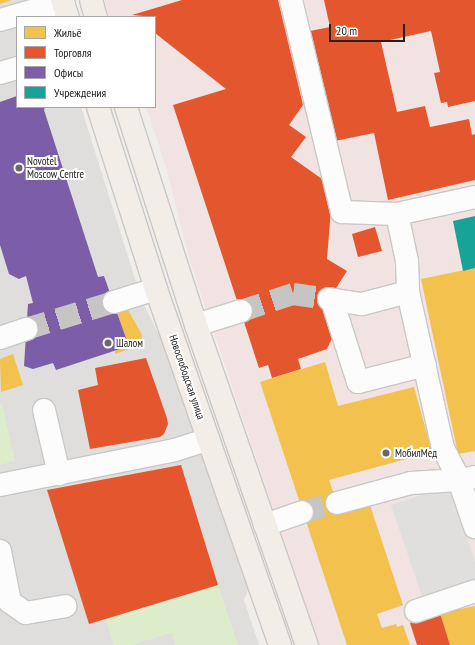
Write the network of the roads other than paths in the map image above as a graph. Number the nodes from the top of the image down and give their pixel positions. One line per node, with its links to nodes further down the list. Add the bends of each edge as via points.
1 (91, 0): 5 (main road)
2 (291, 0): 13 (lane, via 342,212)
3 (65, 6): 4 (lane)
4 (19, 16)
5 (96, 16)
6 (16, 17): 7 (lane)
7 (0, 20)
8 (16, 68): 9 (lane)
9 (0, 73)
10 (98, 108): 14 (main road, Новослободская улица)
11 (126, 108): 18 (main road)
12 (475, 197): 13 (lane)
13 (397, 214): 15 (lane, via 407,261)
14 (156, 289): 16 (lane); 23 (main road, Новослободская улица)
15 (408, 292): 21 (lane); 21 (lane, via 362,304 331,300 358,382)
16 (114, 302)
17 (241, 311): 18 (lane)
18 (196, 325): 29 (main road)
19 (26, 329): 20 (lane)
20 (0, 338)
21 (425, 365): 25 (lane, via 443,448)
22 (44, 410): 24 (lane)
23 (208, 439): 24 (lane, via 175,450); 35 (main road, Новослободская улица)
24 (59, 474): 26 (lane)
25 (467, 478): 27 (lane, via 411,483); 30 (lane)
26 (0, 485)
27 (337, 503)
28 (302, 512): 29 (lane)
29 (265, 525): 36 (main road)
30 (475, 527)
31 (0, 551): 33 (lane, via 10,602 26,613)
32 (475, 591): 34 (lane)
33 (65, 606)
34 (416, 611)
35 (280, 645)
36 (307, 645)

